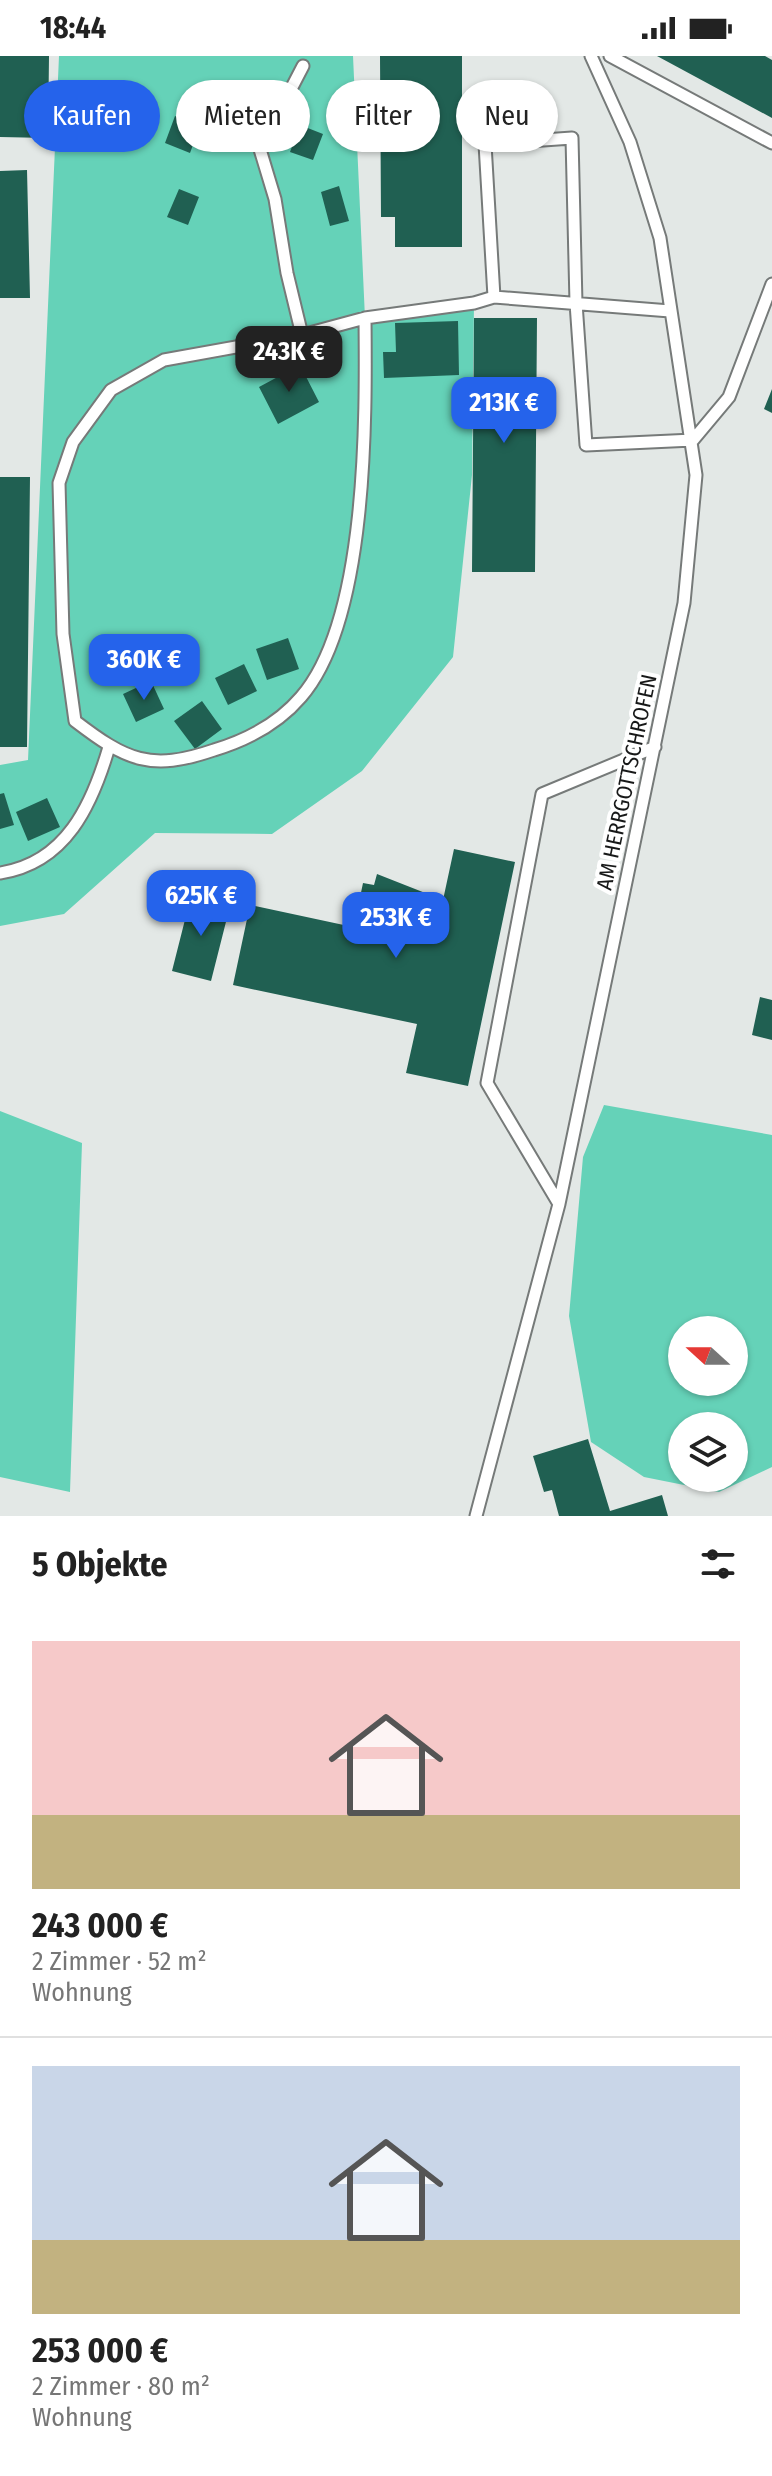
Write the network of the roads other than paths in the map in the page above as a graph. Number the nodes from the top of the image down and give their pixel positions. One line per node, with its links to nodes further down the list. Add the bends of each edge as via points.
1 (591, 56): 8 (lane, AM HERRGOTTSCHROFEN, via 630,142 660,238)
2 (610, 56): 4 (lane)
3 (303, 66): 10 (lane, via 290,91 266,111 256,136 275,199)
4 (772, 143)
5 (772, 284): 11 (lane, via 729,397)
6 (494, 297): 7 (lane); 7 (lane, via 485,144 572,138); 9 (lane)
7 (576, 303): 8 (lane); 11 (lane, via 586,445)
8 (670, 311): 11 (lane, AM HERRGOTTSCHROFEN)
9 (365, 318): 10 (lane); 12 (lane, via 366,443 348,578 329,647 301,697 251,738 200,755 145,763)
10 (302, 335): 12 (lane, via 164,360 111,390 73,442 59,483 63,634 75,721)
11 (693, 440): 13 (lane, AM HERRGOTTSCHROFEN, via 696,475 684,603)
12 (109, 747): 14 (lane, via 99,782 74,830 48,857)
13 (655, 747): 15 (lane, AM HERRGOTTSCHROFEN); 15 (lane, via 542,794 487,1083)
14 (0, 873)
15 (559, 1204): 16 (lane, AM HERRGOTTSCHROFEN)
16 (476, 1516)

